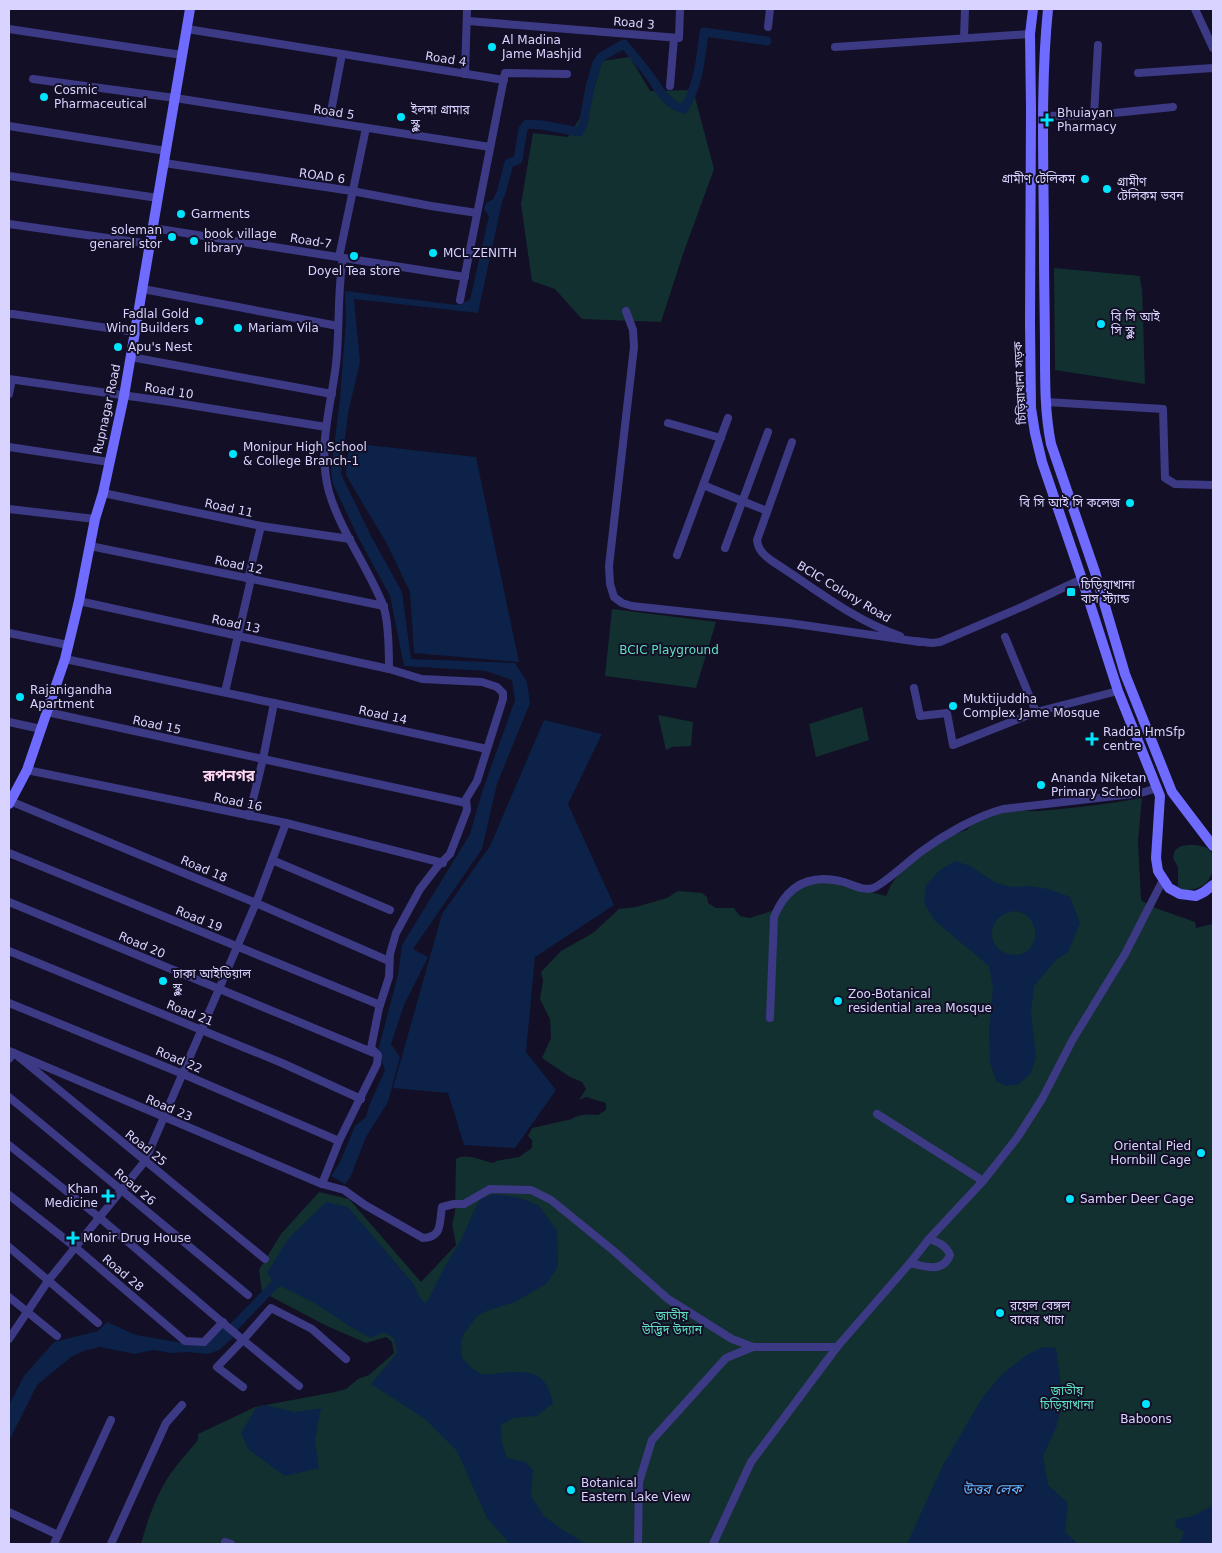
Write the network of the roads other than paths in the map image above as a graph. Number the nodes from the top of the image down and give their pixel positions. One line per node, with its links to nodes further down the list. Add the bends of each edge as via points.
1 (190, 9): 14 (main road, Rupnagar Road)
2 (468, 9): 10 (street)
3 (680, 9): 16 (street, via 679,38)
4 (770, 9): 11 (street)
5 (965, 9): 17 (street)
6 (1034, 9): 15 (main road, চিড়িয়াখানা সড়ক)
7 (1048, 9): 12 (main road, চিড়িয়াখানা সড়ক)
8 (1206, 9): 9 (street)
9 (1196, 10): 20 (street)
10 (468, 21): 16 (street, Road 3); 25 (street)
11 (768, 27)
12 (1046, 27): 15 (main road); 33 (main road, চিড়িয়াখানা সড়ক)
13 (9, 29): 22 (street)
14 (187, 29): 21 (street, Road 4); 22 (main road, Rupnagar Road)
15 (1031, 30): 17 (street); 60 (main road, চিড়িয়াখানা সড়ক)
16 (674, 38): 29 (street)
17 (964, 38): 19 (street)
18 (1098, 45): 32 (street)
19 (835, 47)
20 (1213, 48)
21 (342, 54): 25 (street, Road 4); 34 (street)
22 (182, 55): 30 (main road, Rupnagar Road)
23 (1213, 68): 24 (street)
24 (1138, 73)
25 (465, 74): 28 (street, Road 4)
26 (567, 74): 28 (street, via 505,73)
27 (33, 79): 30 (street, Road 5)
28 (504, 80): 37 (street)
29 (670, 86)
30 (175, 98): 34 (street, Road 5); 38 (main road, Rupnagar Road)
31 (1173, 107): 32 (street)
32 (1094, 115): 33 (street)
33 (1044, 116): 61 (main road, চিড়িয়াখানা সড়ক)
34 (329, 122): 36 (street, Road 5)
35 (9, 126): 38 (street)
36 (366, 128): 37 (street, Road 5); 41 (street, Road-7)
37 (490, 148): 43 (street)
38 (166, 151): 39 (main road, Rupnagar Road)
39 (164, 164): 41 (street, ROAD 6); 42 (main road, Rupnagar Road)
40 (9, 176): 42 (street)
41 (352, 191): 43 (street, ROAD 6); 47 (street, Road-7)
42 (158, 198): 45 (main road, Rupnagar Road)
43 (477, 213): 48 (street)
44 (9, 224): 46 (street)
45 (153, 228): 46 (main road, Rupnagar Road); 47 (street, Road-7)
46 (150, 244): 49 (main road, Rupnagar Road)
47 (341, 258): 48 (street, Road-7); 53 (street, Road-7)
48 (465, 277): 50 (street)
49 (143, 289): 53 (street); 54 (main road, Rupnagar Road)
50 (460, 300)
51 (626, 311): 90 (street, via 633,330 634,347 609,566 614,597 622,603 651,609 789,623)
52 (11, 314): 54 (street)
53 (338, 326): 58 (street, Road-7)
54 (135, 332): 55 (main road, Rupnagar Road)
55 (131, 357): 58 (street); 59 (main road, Rupnagar Road)
56 (10, 380): 57 (street); 59 (street, Road 10)
57 (9, 394)
58 (332, 394): 64 (street, Road-7)
59 (124, 396): 64 (street, Road 10); 69 (main road, Rupnagar Road)
60 (1031, 402): 61 (main road); 84 (main road, চিড়িয়াখানা সড়ক, via 1042,462)
61 (1046, 402): 71 (street, via 1163,409 1165,478 1175,484); 82 (main road, চিড়িয়াখানা সড়ক, via 1051,444)
62 (728, 418): 66 (street)
63 (668, 423): 66 (street)
64 (326, 427): 78 (street, Road-7, via 324,453 330,494)
65 (768, 432): 73 (street)
66 (721, 438): 70 (street)
67 (792, 442): 75 (street, BCIC Colony Road)
68 (9, 447): 69 (street)
69 (109, 462): 72 (main road, Rupnagar Road)
70 (704, 485): 73 (street); 81 (street)
71 (1213, 485)
72 (103, 493): 76 (main road, Rupnagar Road); 77 (street, Road 11)
73 (742, 502): 75 (street); 80 (street)
74 (9, 509): 76 (street)
75 (767, 511): 90 (street, BCIC Colony Road, via 757,540 764,555 866,621 895,635)
76 (95, 519): 79 (main road, Rupnagar Road)
77 (261, 526): 78 (street, Road 11); 83 (street)
78 (350, 540): 86 (street, Road-7)
79 (90, 546): 83 (street, Road 12); 85 (main road, Rupnagar Road)
80 (725, 548)
81 (677, 555)
82 (1095, 572): 84 (main road); 106 (main road, চিড়িয়াখানা সড়ক, via 1125,674)
83 (249, 579): 86 (street, Road 12); 88 (street)
84 (1082, 579): 90 (street, BCIC Colony Road, via 940,642); 95 (main road, চিড়িয়াখানা সড়ক)
85 (79, 601): 88 (street, Road 13); 91 (main road, Rupnagar Road)
86 (384, 606): 93 (street)
87 (9, 633): 91 (street)
88 (238, 636): 93 (street, Road 13); 96 (street)
89 (1005, 637): 99 (street)
90 (920, 642)
91 (68, 645): 92 (main road, Rupnagar Road)
92 (65, 659): 96 (street); 98 (main road, Rupnagar Road)
93 (389, 669): 102 (street, Road 13, via 422,679 475,681 498,687 503,699)
94 (914, 688): 99 (street, via 920,716 947,713 953,746)
95 (1118, 691): 99 (street); 105 (main road, চিড়িয়াখানা সড়ক)
96 (225, 692): 97 (street, Road 14)
97 (274, 703): 102 (street, Road 14); 103 (street)
98 (47, 712): 101 (main road, Rupnagar Road); 103 (street, Road 15)
99 (1036, 712)
100 (9, 722): 101 (street)
101 (41, 729): 104 (main road, Rupnagar Road)
102 (487, 749): 108 (street)
103 (263, 759): 108 (street, Road 15); 109 (street)
104 (27, 770): 107 (main road, Rupnagar Road); 109 (street, Road 16)
105 (1158, 792): 106 (main road); 115 (main road, চিড়িয়াখানা সড়ক, via 1156,858); 126 (street, via 991,812 922,850 875,888 864,889 838,880 795,886 779,903 774,917)
106 (1172, 792): 111 (main road, চিড়িয়াখানা সড়ক)
107 (10, 802): 118 (street, Road 18)
108 (466, 803): 114 (street, via 450,854)
109 (249, 816): 110 (street, Road 16)
110 (286, 824): 113 (street); 114 (street, Road 16)
111 (1213, 846)
112 (9, 853): 120 (street, Road 19)
113 (272, 860): 118 (street); 119 (street)
114 (443, 863): 122 (street, via 420,889 396,933)
115 (1163, 880): 116 (main road, via 1169,888 1188,896 1196,896); 138 (street, via 1125,954 1073,1039 1042,1099)
116 (1213, 885)
117 (9, 902): 123 (street, Road 20)
118 (256, 903): 120 (street); 122 (street, Road 18)
119 (390, 910)
120 (236, 946): 123 (street); 125 (street, Road 19)
121 (9, 951): 127 (street, Road 21)
122 (389, 961): 125 (street, via 389,977)
123 (218, 990): 127 (street); 129 (street, Road 20)
124 (9, 1003): 130 (street, Road 22)
125 (380, 1005): 129 (street, via 371,1048)
126 (770, 1018)
127 (202, 1030): 130 (street); 132 (street, Road 21)
128 (10, 1054): 134 (street, Road 23); 137 (street, Road 25)
129 (378, 1055): 132 (street)
130 (183, 1074): 134 (street); 135 (street, Road 22)
131 (9, 1097): 140 (street, Road 26)
132 (361, 1099): 135 (street)
133 (876, 1114): 138 (street)
134 (164, 1118): 137 (street); 139 (street, Road 23)
135 (339, 1141): 139 (street)
136 (9, 1145): 142 (street)
137 (145, 1161): 140 (street); 146 (street, Road 25)
138 (983, 1181): 143 (street)
139 (322, 1184): 157 (street, Road 23, via 344,1190 423,1238 432,1238 438,1232 442,1207 464,1204 490,1189 531,1190 551,1200 668,1299 732,1340)
140 (122, 1190): 142 (street); 149 (street, Road 26)
141 (9, 1195): 145 (street, Road 28)
142 (100, 1218): 145 (street); 152 (street)
143 (929, 1239): 147 (street); 147 (street, via 948,1249 947,1262 935,1268)
144 (9, 1247): 148 (street)
145 (75, 1247): 148 (street); 152 (street, Road 28, via 186,1341 204,1342)
146 (265, 1259)
147 (910, 1263): 158 (street)
148 (48, 1281): 151 (street); 153 (street)
149 (248, 1295)
150 (9, 1296): 151 (street)
151 (28, 1312): 154 (street); 156 (street)
152 (223, 1322): 155 (street)
153 (98, 1323)
154 (57, 1336)
155 (242, 1338): 159 (street, via 271,1308 312,1329); 160 (street); 161 (street, via 217,1367)
156 (9, 1339)
157 (753, 1347): 158 (street); 168 (street, via 726,1358 652,1440 639,1482)
158 (837, 1347): 169 (street, via 751,1462)
159 (346, 1359)
160 (299, 1386)
161 (243, 1387)
162 (182, 1405): 167 (street, via 166,1423)
163 (111, 1420): 165 (street)
164 (9, 1512): 165 (street)
165 (58, 1535): 166 (street)
166 (54, 1544)
167 (111, 1544)
168 (638, 1544)
169 (713, 1544)

